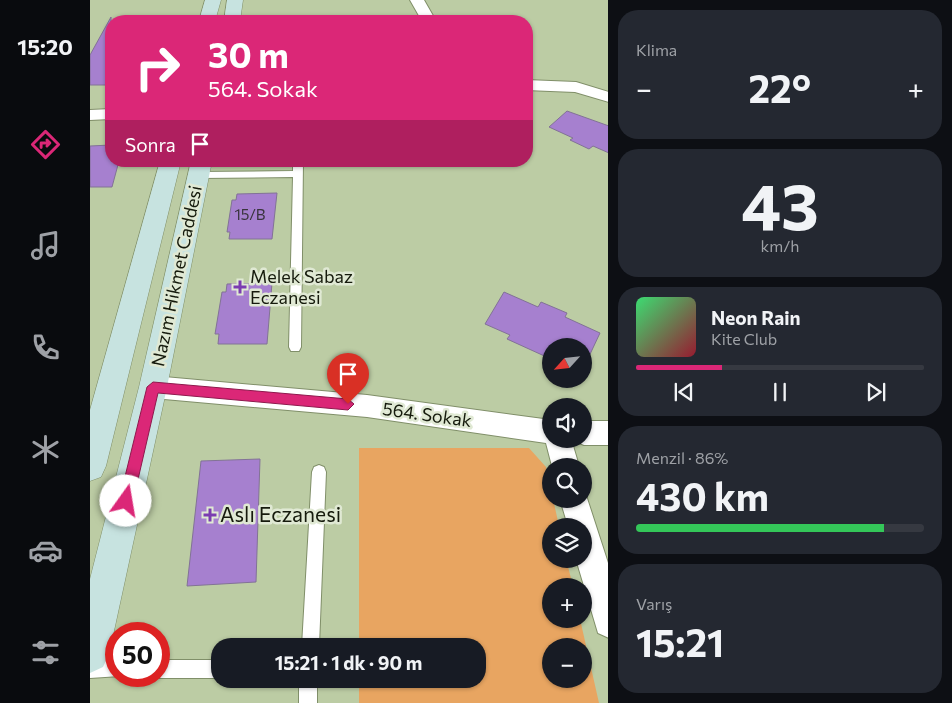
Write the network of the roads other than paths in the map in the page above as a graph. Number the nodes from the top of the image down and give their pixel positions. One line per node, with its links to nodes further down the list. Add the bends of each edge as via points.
1 (213, 0): 4 (main road)
2 (235, 0): 5 (main road)
3 (417, 0): 6 (street)
4 (209, 15)
5 (233, 15)
6 (426, 15)
7 (533, 84): 8 (street, via 576,87)
8 (608, 97)
9 (105, 114): 10 (street)
10 (90, 115)
11 (169, 167): 20 (main road, Nazım Hikmet Caddesi)
12 (298, 167): 14 (lane)
13 (200, 168): 14 (lane); 16 (main road, Nazım Hikmet Caddesi)
14 (298, 174): 15 (lane)
15 (294, 347)
16 (153, 387): 17 (street, 564. Sokak, via 367,406); 25 (main road, Nazım Hikmet Caddesi)
17 (542, 431)
18 (592, 433): 19 (street)
19 (608, 433)
20 (90, 466)
21 (319, 472): 24 (lane)
22 (592, 563): 23 (street)
23 (608, 622)
24 (310, 638)
25 (90, 654)
26 (90, 669): 27 (lane)
27 (105, 669)
28 (170, 669): 29 (lane)
29 (211, 669)
30 (308, 688): 31 (lane)
31 (308, 703)

